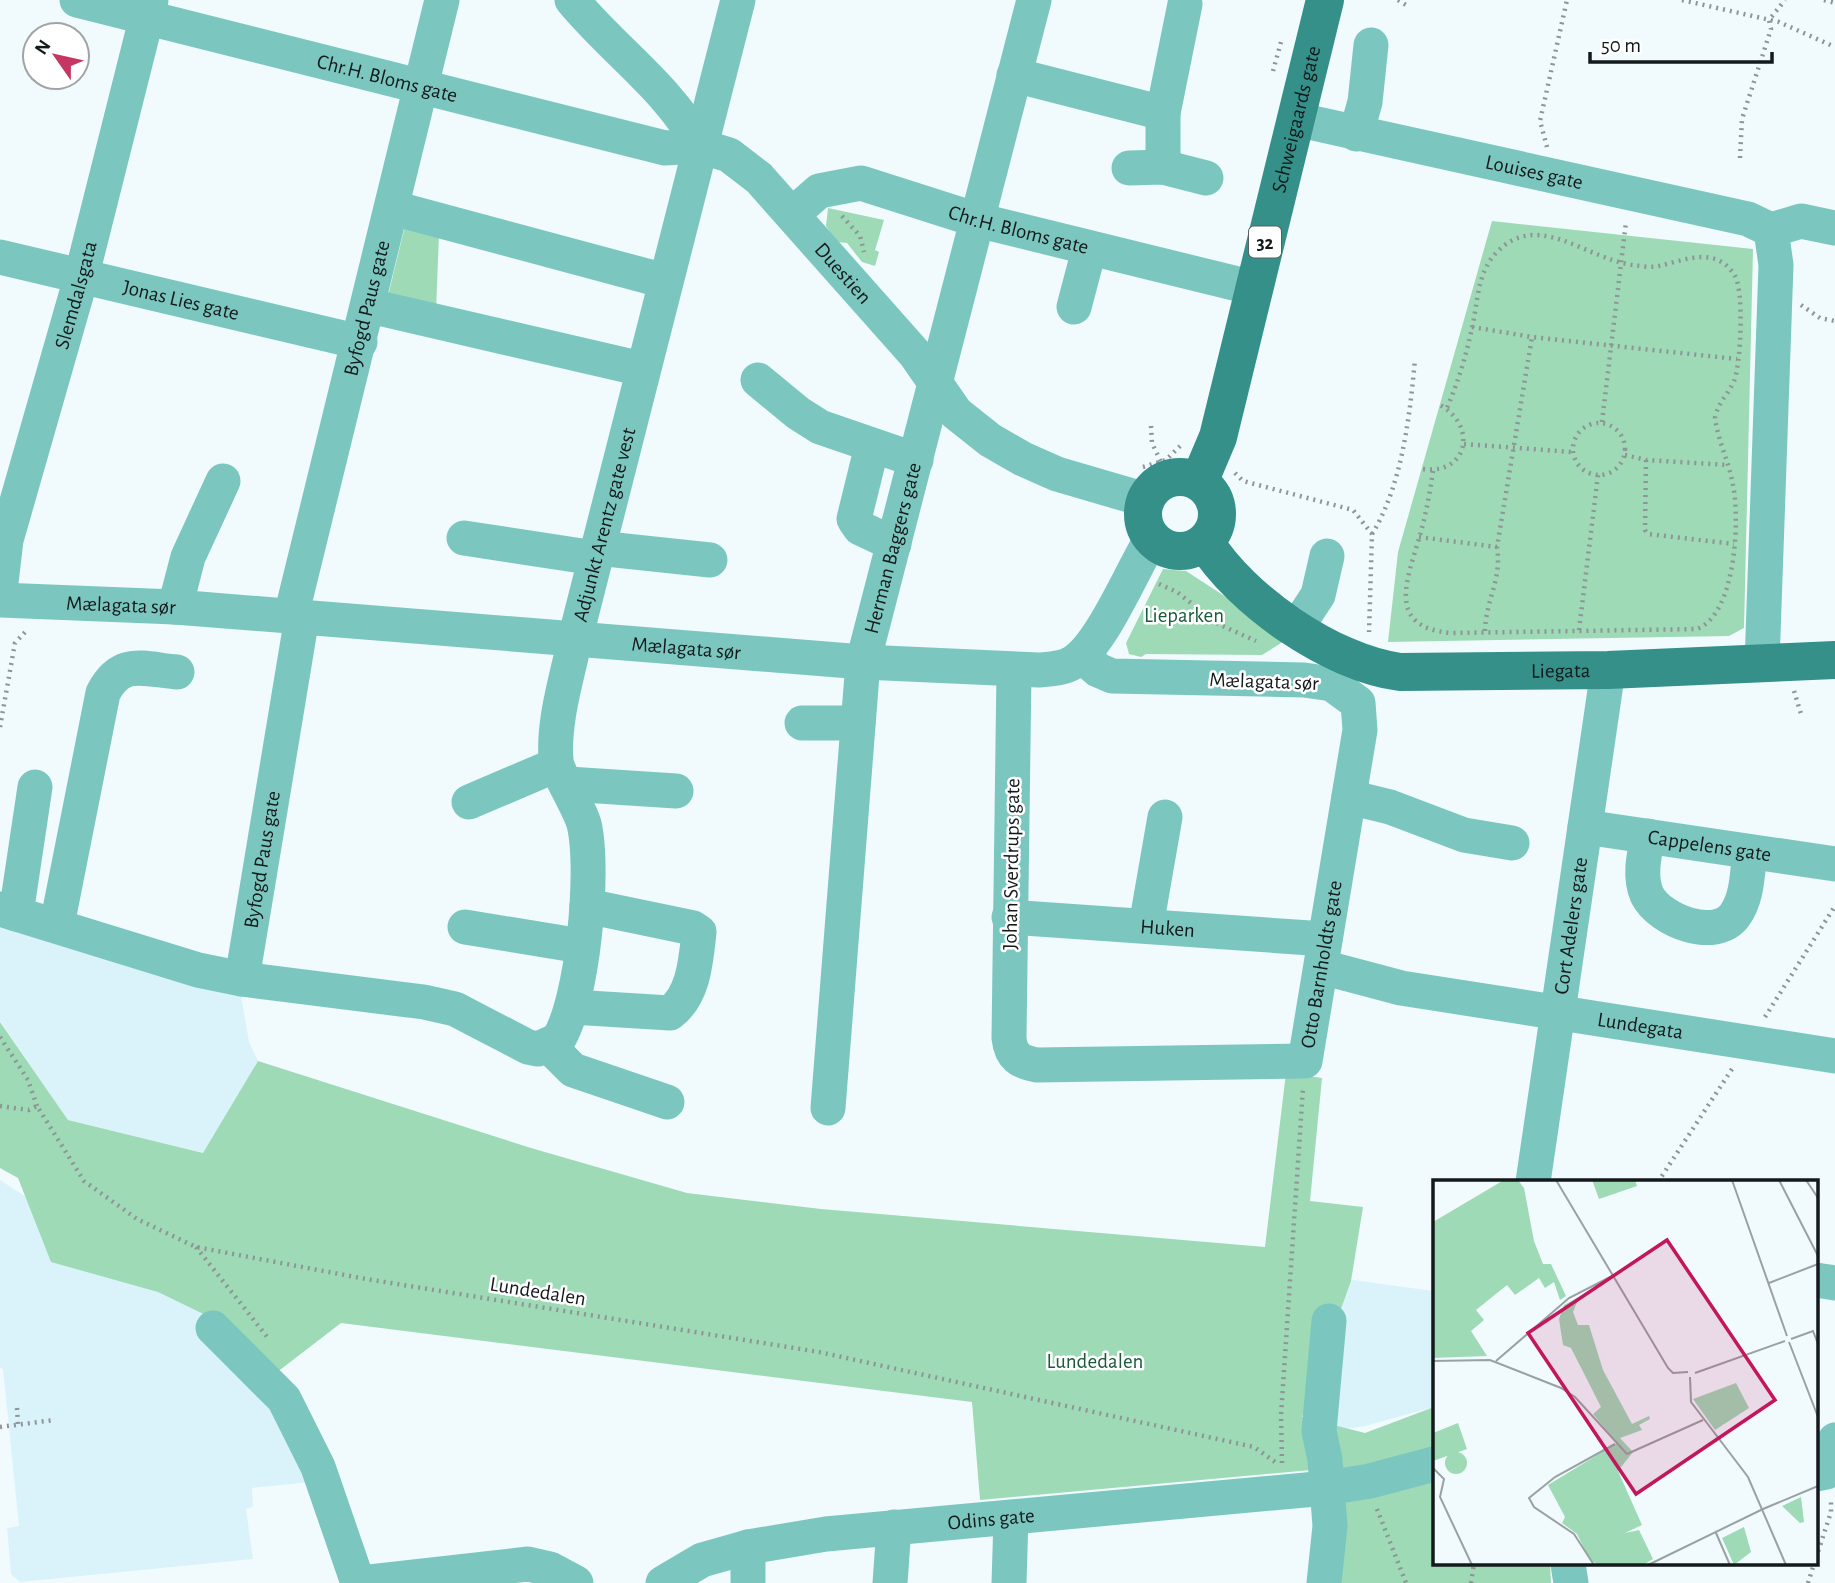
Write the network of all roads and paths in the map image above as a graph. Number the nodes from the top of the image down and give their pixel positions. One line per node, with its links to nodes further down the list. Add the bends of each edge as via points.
1 (77, 0): 15 (street, Chr.H. Bloms gate)
2 (442, 0): 20 (street, Byfogd Paus gate)
3 (572, 0): 24 (street, via 684,116)
4 (738, 0): 24 (street, Adjunkt Arentz gate vest)
5 (1034, 0): 19 (street, Herman Baggers gate)
6 (1325, 0): 22 (main road, Schweigaards gate / 32)
7 (1398, 0): 14 (path)
8 (1567, 0): 28 (path, via 1540,121 1549,154)
9 (1682, 0): 16 (path)
10 (1785, 0): 16 (path)
11 (1824, 0): 12 (path)
12 (1835, 3)
13 (1185, 5): 21 (street)
14 (1406, 5)
15 (148, 9): 20 (street, Chr.H. Bloms gate); 41 (street, Slemdalsgata)
16 (1769, 20): 18 (path); 25 (path, via 1771,29 1742,119)
17 (1371, 45): 23 (street, via 1365,102)
18 (1835, 47)
19 (1014, 75): 21 (street); 34 (street, Herman Baggers gate)
20 (421, 88): 24 (street, Chr.H. Bloms gate, via 665,148); 31 (street, Byfogd Paus gate)
21 (1163, 113): 27 (street)
22 (1295, 118): 23 (street, Louises gate); 43 (main road, Schweigaards gate / 32)
23 (1356, 134): 28 (street, Louises gate)
24 (700, 146): 33 (street, Duestien, via 729,155); 42 (street, Adjunkt Arentz gate vest)
25 (1740, 158)
26 (1129, 167): 27 (street)
27 (1163, 167): 29 (street)
28 (1545, 175): 30 (street, Louises gate)
29 (1206, 178)
30 (1629, 193): 36 (street, Louises gate, via 1748,219); 40 (path)
31 (393, 208): 42 (street); 45 (street, Byfogd Paus gate)
32 (838, 212): 39 (path, via 860,236)
33 (793, 214): 34 (street, Chr.H. Bloms gate, via 819,191 861,183); 56 (street, Duestien, via 916,355)
34 (978, 220): 37 (street, Chr.H. Bloms gate); 56 (street, Herman Baggers gate)
35 (1835, 228): 36 (street, via 1801,221)
36 (1771, 230): 101 (street, via 1776,265)
37 (1089, 250): 43 (street, Chr.H. Bloms gate); 46 (street)
38 (0, 257): 41 (street, Jonas Lies gate)
39 (866, 259)
40 (1621, 264): 48 (path, via 1558,237 1530,234 1516,238 1488,264); 51 (path); 53 (path, via 1657,267 1704,256 1725,266 1739,285)
41 (81, 278): 50 (street, Jonas Lies gate); 80 (street, Slemdalsgata)
42 (665, 281): 54 (street, Adjunkt Arentz gate vest)
43 (1254, 288): 74 (main road, Schweigaards gate / 32, via 1218,437)
44 (1796, 302): 47 (path, via 1820,318)
45 (370, 306): 50 (street, Byfogd Paus gate); 54 (street)
46 (1074, 307)
47 (1835, 321)
48 (1472, 327): 49 (path); 58 (path)
49 (1532, 337): 51 (path); 63 (path)
50 (360, 342): 92 (street, Byfogd Paus gate)
51 (1612, 345): 53 (path); 59 (path)
52 (1415, 359): 76 (path, via 1409,421 1384,516)
53 (1737, 359): 69 (path, via 1735,378 1715,418)
54 (642, 369): 85 (street, Adjunkt Arentz gate vest)
55 (758, 380): 62 (street, via 820,427)
56 (936, 386): 66 (street, Herman Baggers gate); 75 (street, Duestien, via 956,413 1023,459)
57 (1438, 404): 58 (path)
58 (1447, 408): 61 (path, via 1461,424)
59 (1602, 422): 64 (path, via 1580,430); 65 (path, via 1618,430)
60 (1152, 426): 68 (path)
61 (1464, 444): 63 (path); 71 (path, via 1454,463)
62 (872, 446): 66 (street); 82 (street, via 855,519 860,528)
63 (1513, 448): 64 (path); 84 (path)
64 (1572, 452): 72 (path, via 1578,466)
65 (1625, 455): 67 (path); 72 (path, via 1612,472)
66 (916, 460): 82 (street, Herman Baggers gate)
67 (1646, 460): 69 (path); 83 (path, via 1648,534)
68 (1161, 461)
69 (1727, 465): 83 (path, via 1735,505)
70 (1423, 470): 71 (path)
71 (1433, 471): 77 (path)
72 (1598, 475): 94 (path)
73 (223, 481): 91 (street, via 188,557)
74 (1199, 482): 75 (main road, via 1170,478); 81 (main road, via 1217,510)
75 (1146, 500): 79 (main road, via 1144,524)
76 (1372, 534)
77 (1419, 537): 84 (path); 95 (path, via 1404,589 1410,613 1417,622 1440,632)
78 (464, 538): 85 (street)
79 (1152, 538): 81 (main road, via 1178,551); 98 (street, via 1099,635)
80 (3, 539): 89 (street, Slemdalsgata)
81 (1205, 542): 96 (main road)
82 (894, 544): 100 (street, Herman Baggers gate)
83 (1734, 544): 94 (path, via 1726,595 1706,625 1697,629)
84 (1497, 547): 95 (path, via 1500,568 1488,602)
85 (596, 553): 87 (street); 97 (street, Adjunkt Arentz gate vest)
86 (1327, 556): 96 (street, via 1318,595)
87 (710, 560)
88 (1152, 581): 96 (path, via 1177,592 1216,623)
89 (0, 591)
90 (0, 600): 91 (street, Mælagata sør)
91 (175, 607): 92 (street, Mælagata sør)
92 (297, 617): 97 (street, Mælagata sør); 130 (street, Byfogd Paus gate)
93 (30, 627): 110 (path, via 15,643)
94 (1579, 630): 95 (path)
95 (1485, 631)
96 (1282, 636): 103 (main road, Liegata, via 1377,669 1399,672)
97 (575, 639): 100 (street, Mælagata sør); 111 (street, Adjunkt Arentz gate vest, via 555,738)
98 (1082, 656): 102 (street, Mælagata sør, via 1059,667); 106 (street, Mælagata sør, via 1112,676 1332,684)
99 (1835, 660): 101 (main road, Liegata)
100 (863, 662): 102 (street, Mælagata sør); 109 (street, Herman Baggers gate)
101 (1762, 664): 103 (main road, Liegata)
102 (1014, 670): 124 (street, Johan Sverdrups gate)
103 (1608, 670): 117 (street, Cort Adelers gate)
104 (177, 672): 125 (street, via 124,668 111,677 103,693)
105 (1793, 684): 107 (path)
106 (1358, 704): 114 (street, Otto Barnholdts gate, via 1360,730)
107 (1802, 717)
108 (802, 723): 109 (street)
109 (858, 723): 141 (street, Herman Baggers gate)
110 (0, 727)
111 (562, 774): 113 (street); 115 (street); 122 (street, Adjunkt Arentz gate vest, via 583,823 589,858)
112 (35, 787): 123 (street)
113 (676, 791)
114 (1349, 797): 119 (street, via 1464,835); 129 (street, Otto Barnholdts gate)
115 (469, 802)
116 (1166, 817): 126 (street)
117 (1585, 827): 118 (street, Cappelens gate); 132 (street, Cort Adelers gate)
118 (1648, 836): 120 (street, Cappelens gate); 120 (street, via 1643,862 1648,898 1674,920 1714,928 1734,917 1740,906)
119 (1512, 843)
120 (1749, 852): 121 (street, Cappelens gate)
121 (1835, 864)
122 (587, 906): 128 (street, Adjunkt Arentz gate vest); 131 (street, via 693,928 699,932 696,959 690,985 670,1013)
123 (8, 911): 125 (street)
124 (1009, 916): 126 (street, Huken); 136 (street, Johan Sverdrups gate, via 1009,1038)
125 (57, 925): 130 (street, via 198,970)
126 (1146, 926): 129 (street, Huken)
127 (465, 927): 128 (street)
128 (581, 946): 131 (street, Adjunkt Arentz gate vest)
129 (1323, 953): 132 (street, Lundegata, via 1401,988); 137 (street, Otto Barnholdts gate)
130 (242, 979): 134 (street, via 424,1002 455,1009 528,1047)
131 (572, 1007): 134 (street, Adjunkt Arentz gate vest, via 565,1029)
132 (1558, 1014): 135 (street, Lundegata); 142 (street, Cort Adelers gate)
133 (0, 1037): 140 (path, Lundedalen, via 28,1080)
134 (549, 1046): 138 (street, via 573,1070)
135 (1835, 1056)
136 (1015, 1057): 137 (street, Otto Barnholdts gate, via 1037,1065)
137 (1305, 1061): 151 (path, via 1279,1447)
138 (667, 1102)
139 (0, 1106): 140 (path, via 29,1110)
140 (37, 1106): 151 (path, Lundedalen, via 84,1181 137,1219 196,1247 819,1352 1254,1447)
141 (828, 1108)
142 (1533, 1180)
143 (1329, 1321): 152 (street, via 1319,1431)
144 (213, 1328): 160 (street, via 284,1399 318,1467)
145 (17, 1408): 147 (path)
146 (54, 1420): 147 (path)
147 (19, 1425): 148 (path)
148 (0, 1427)
149 (1826, 1462): 154 (path)
150 (1433, 1464): 152 (street, via 1370,1482)
151 (1283, 1467): 152 (path)
152 (1326, 1474): 155 (street, Odins gate); 166 (street, via 1330,1526)
153 (1372, 1505): 167 (path)
154 (1833, 1513): 158 (path)
155 (1011, 1517): 156 (street, Odins gate); 165 (street)
156 (894, 1527): 157 (street, Odins gate); 164 (street)
157 (748, 1547): 162 (street, Odins gate, via 702,1560); 163 (street)
158 (1818, 1553)
159 (1813, 1566): 168 (path)
160 (360, 1583): 161 (street, via 528,1564)
161 (576, 1583)
162 (663, 1583)
163 (748, 1583)
164 (890, 1583)
165 (1009, 1583)
166 (1324, 1583)
167 (1406, 1583)
168 (1808, 1583)

